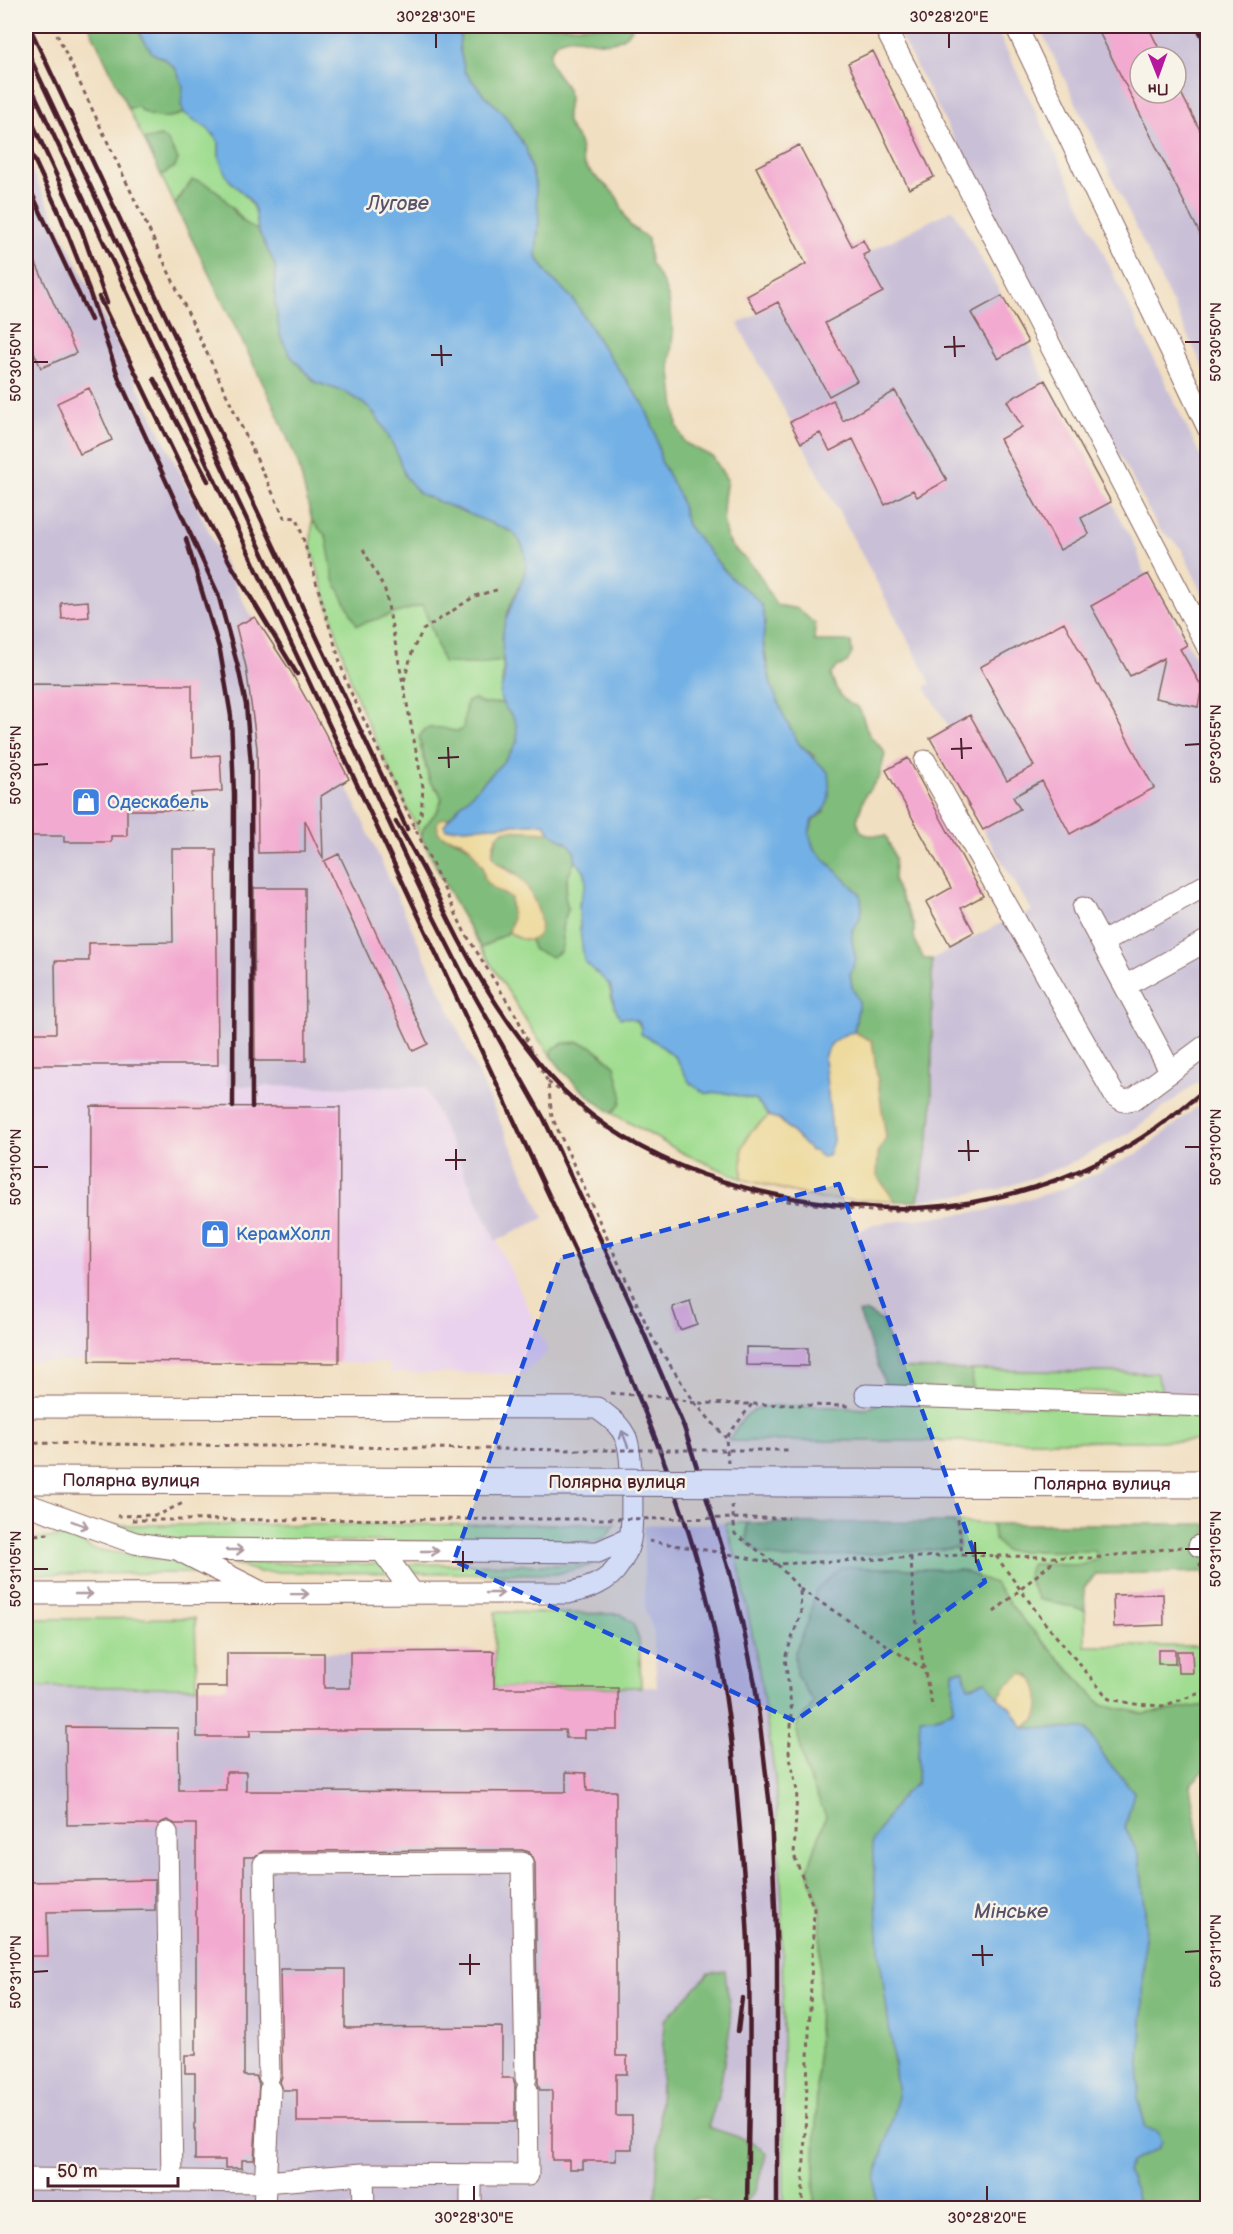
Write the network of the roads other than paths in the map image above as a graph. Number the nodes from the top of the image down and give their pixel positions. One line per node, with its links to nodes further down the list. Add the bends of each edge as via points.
1 (884, 26): 4 (street)
2 (1016, 26): 3 (street)
3 (1208, 428)
4 (1208, 648)
5 (925, 761): 12 (street, via 1115,1096 1124,1101 1134,1099)
6 (1208, 884): 9 (street)
7 (1083, 908): 9 (street)
8 (1208, 940): 10 (street)
9 (1103, 942): 10 (street)
10 (1125, 986): 12 (street)
11 (1208, 1044): 12 (street)
12 (1171, 1072)
13 (861, 1401): 14 (street)
14 (1208, 1406)
15 (26, 1407): 19 (street, one-way to 15, via 631,1462 627,1440 600,1400 572,1407)
16 (26, 1480): 17 (main road, Полярна вулиця, bridge)
17 (1208, 1484)
18 (26, 1504): 20 (street, one-way to 20, via 135,1543)
19 (630, 1538): 21 (street, one-way to 19, via 598,1552); 22 (street, one-way to 19, via 568,1593 588,1588 608,1579 626,1554)
20 (176, 1549): 21 (street, one-way to 21); 24 (street)
21 (382, 1551): 22 (street)
22 (412, 1593): 24 (street, one-way to 22)
23 (26, 1594): 24 (street, one-way to 24)
24 (264, 1594)
25 (167, 1833): 29 (street)
26 (363, 2174): 27 (street); 30 (street); 32 (street)
27 (471, 2175): 30 (street, via 528,2175 522,1863 264,1864 269,2083); 33 (street)
28 (26, 2179): 29 (street)
29 (172, 2181): 30 (street)
30 (264, 2182): 31 (street)
31 (264, 2208)
32 (364, 2208)
33 (471, 2208)

